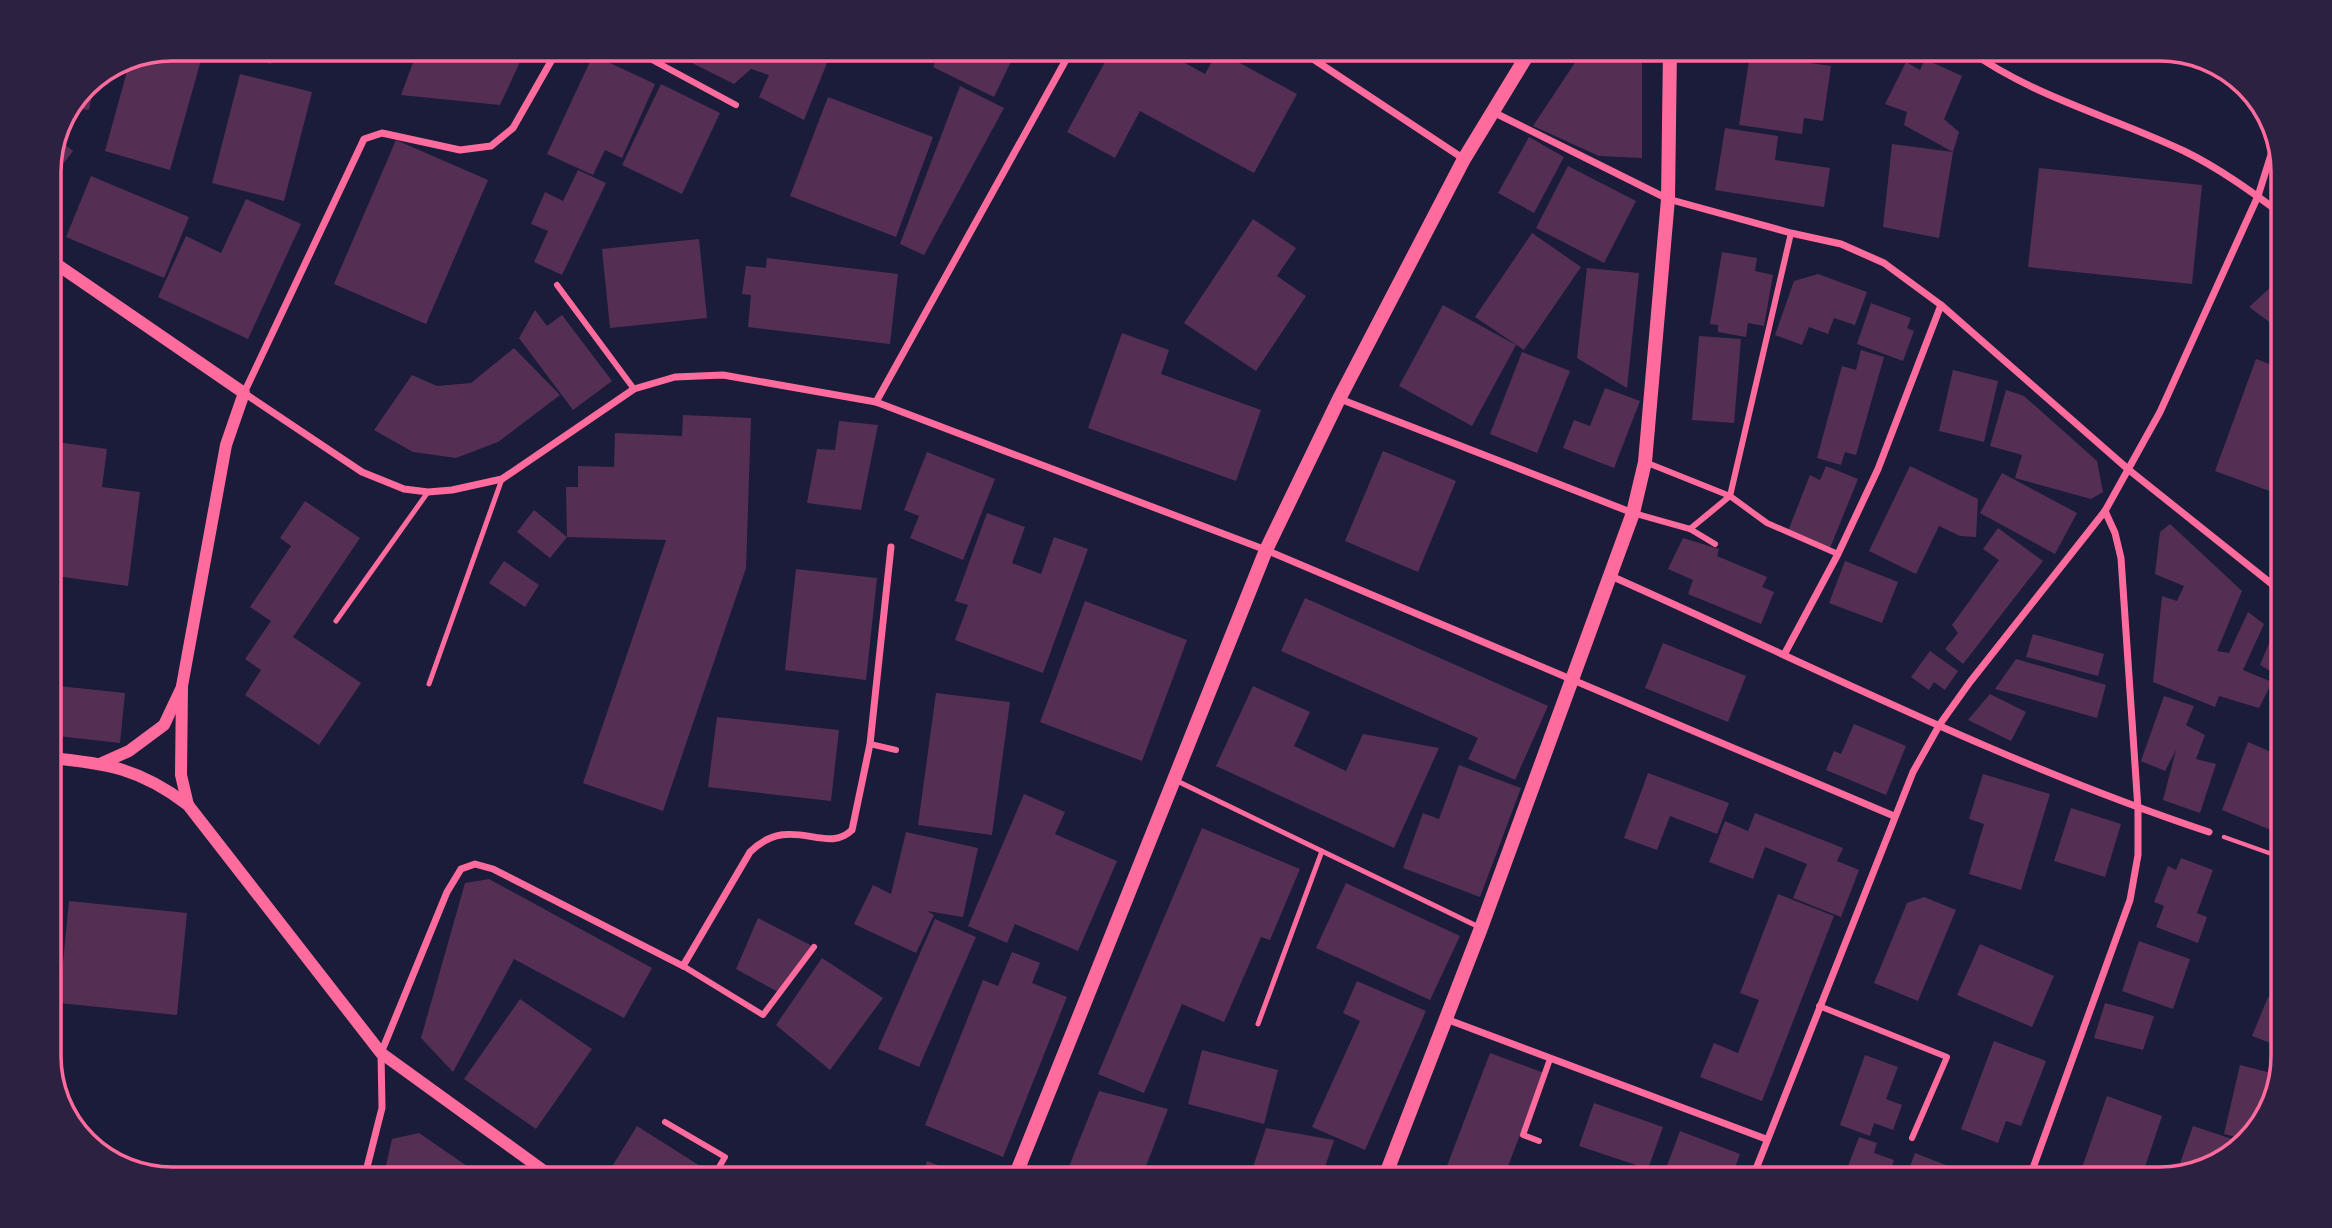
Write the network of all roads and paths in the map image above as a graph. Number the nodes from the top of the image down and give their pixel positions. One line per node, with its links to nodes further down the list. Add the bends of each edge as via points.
1 (551, 61): 20 (street, via 513,128 491,146 460,150 382,133 373,134 359,146)
2 (654, 61): 8 (street)
3 (1065, 61): 22 (street)
4 (1316, 61): 11 (street)
5 (1524, 61): 9 (main road)
6 (1670, 61): 13 (main road)
7 (1987, 61): 12 (street, via 2034,90 2183,151)
8 (736, 105)
9 (1493, 112): 11 (main road); 13 (street)
10 (2270, 158): 12 (street)
11 (1464, 159): 21 (main road)
12 (2258, 196): 14 (street); 24 (street)
13 (1668, 199): 15 (street); 23 (main road)
14 (2271, 206)
15 (1791, 233): 18 (street, via 1861,251); 27 (street)
16 (61, 267): 20 (street)
17 (557, 285): 19 (street)
18 (1941, 305): 24 (street); 34 (street, via 1878,469)
19 (634, 389): 22 (street, via 675,377 723,375); 25 (street)
20 (244, 394): 26 (street, via 362,472 404,489); 41 (street, via 226,444)
21 (1339, 399): 29 (street); 33 (main road)
22 (876, 402): 33 (street)
23 (1645, 462): 27 (street); 29 (main road)
24 (2129, 470): 28 (street); 36 (street)
25 (502, 478): 26 (street); 40 (lane)
26 (428, 492): 37 (lane)
27 (1730, 496): 30 (street); 34 (street, via 1767,523)
28 (2105, 511): 42 (street); 49 (street, via 2122,558)
29 (1633, 513): 30 (street); 35 (main road)
30 (1690, 529): 31 (street)
31 (1715, 544)
32 (891, 547): 43 (street)
33 (1266, 550): 39 (street); 47 (main road)
34 (1838, 554): 38 (street)
35 (1611, 576): 38 (street); 39 (main road)
36 (2271, 583)
37 (336, 621)
38 (1785, 653): 42 (street)
39 (1572, 681): 50 (street); 54 (main road)
40 (429, 684)
41 (183, 686): 46 (street, via 164,725 129,751); 48 (street, via 181,775)
42 (1940, 724): 49 (street); 50 (street)
43 (870, 744): 44 (street); 56 (street, via 852,830 835,839 781,833 763,839 750,852)
44 (896, 750)
45 (61, 759): 46 (street)
46 (102, 763): 48 (street, via 160,783)
47 (1172, 779): 52 (lane); 69 (main road)
48 (188, 805): 60 (street)
49 (2138, 809): 51 (street); 72 (street, via 2138,855 2130,900)
50 (1894, 816): 57 (street)
51 (2209, 832): 53 (path)
52 (1322, 851): 54 (lane); 59 (lane)
53 (2271, 854)
54 (1481, 928): 58 (main road)
55 (814, 947): 56 (street, via 763,1015)
56 (683, 966): 60 (street, via 493,869 466,866 454,875)
57 (1819, 1006): 63 (street, via 1947,1058); 64 (street)
58 (1446, 1018): 61 (street); 70 (main road)
59 (1258, 1024)
60 (381, 1053): 66 (street, via 383,1108); 67 (street)
61 (1550, 1059): 64 (street); 65 (street, via 1523,1135)
62 (665, 1122): 68 (street, via 725,1157)
63 (1912, 1138)
64 (1766, 1139): 71 (street)
65 (1539, 1141)
66 (367, 1167)
67 (538, 1167)
68 (719, 1167)
69 (1019, 1167)
70 (1389, 1167)
71 (1756, 1167)
72 (2033, 1167)

